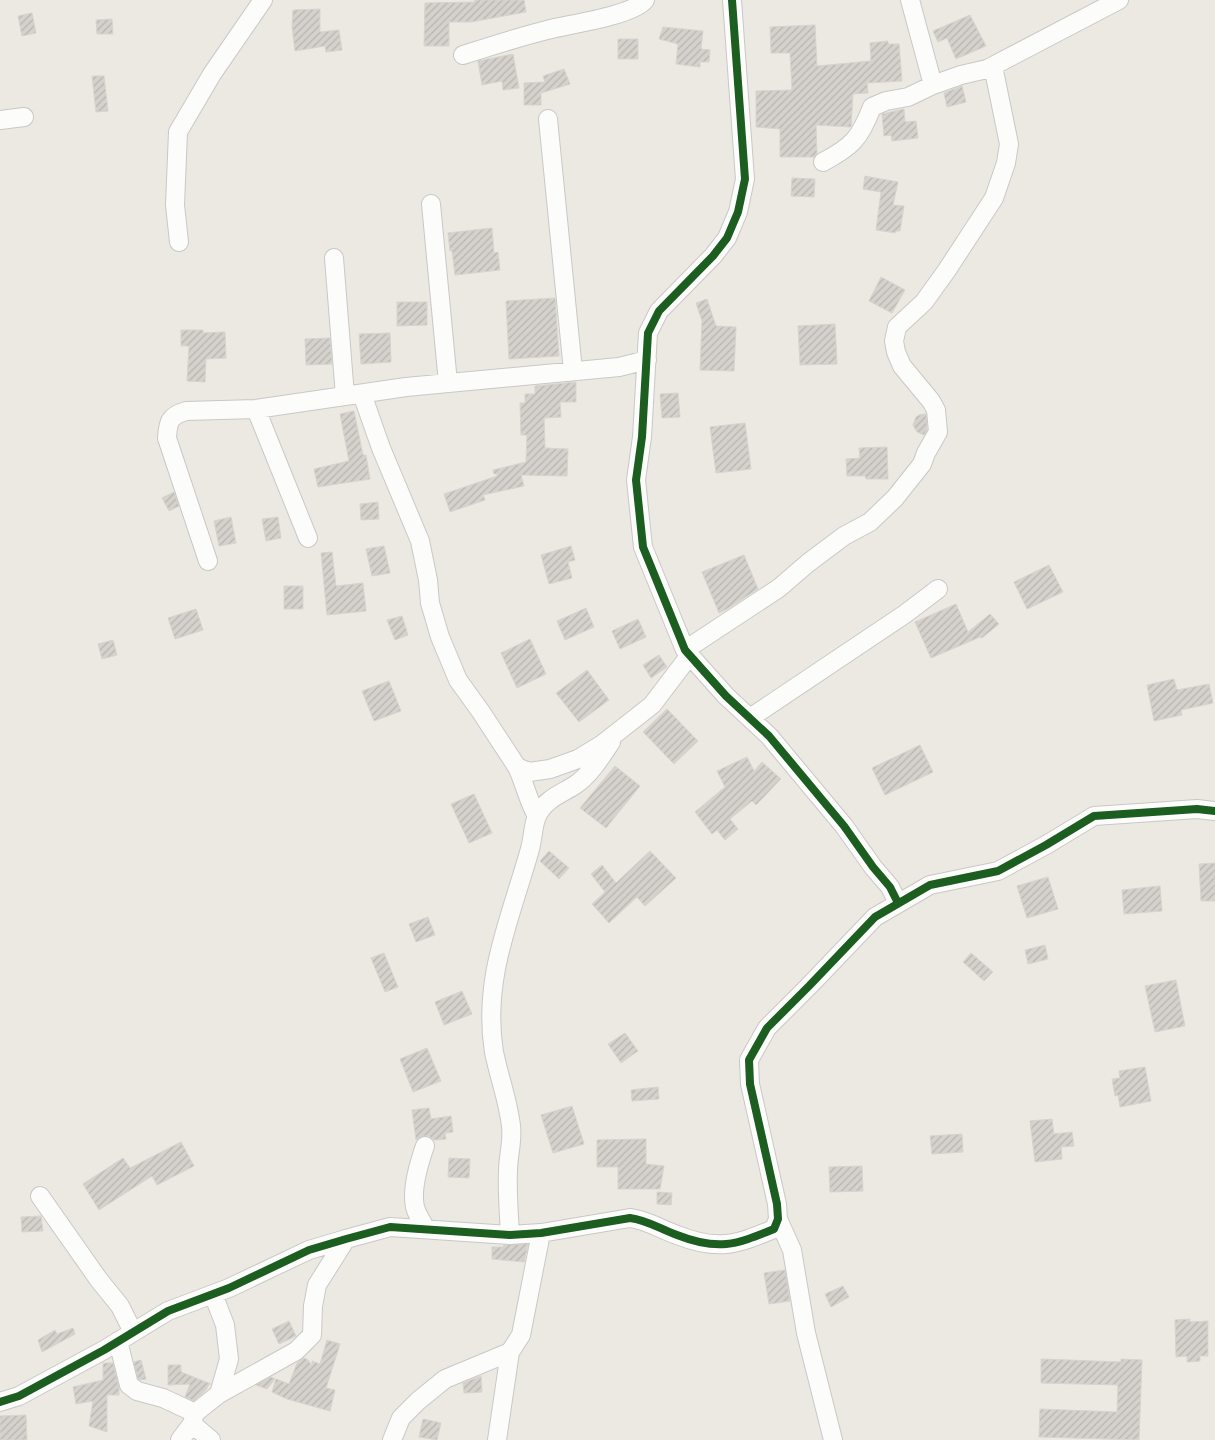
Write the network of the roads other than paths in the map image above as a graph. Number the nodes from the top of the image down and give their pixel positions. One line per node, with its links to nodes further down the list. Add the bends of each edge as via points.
1 (262, 0): 14 (street, via 178,132 175,205)
2 (645, 0): 6 (street, via 623,12 549,29)
3 (732, 0): 16 (street, via 745,179 738,212 727,238 713,256 659,311 648,333)
4 (910, 0): 8 (street)
5 (1119, 0): 7 (street)
6 (463, 55)
7 (993, 66): 8 (street); 25 (street, via 1009,144 994,198 924,302 897,327 895,333 894,347 902,366 936,410 938,432 922,464 895,498 870,522 844,536 779,588)
8 (933, 85): 12 (street, via 908,97 872,107 857,138)
9 (24, 117): 11 (street)
10 (548, 119): 17 (street)
11 (0, 120)
12 (824, 162)
13 (431, 204): 18 (street)
14 (179, 242)
15 (334, 258): 20 (street)
16 (647, 360): 17 (street, via 618,367); 25 (street, via 636,480 643,548)
17 (573, 371): 18 (street)
18 (448, 383): 19 (street)
19 (362, 394): 20 (street); 28 (street, via 420,541 430,603 440,637 458,680)
20 (345, 396): 21 (street)
21 (256, 409): 22 (street); 23 (street, via 186,411 176,414 168,424 166,438)
22 (308, 538)
23 (208, 561)
24 (938, 589): 26 (street)
25 (688, 653): 26 (street); 27 (street, via 652,705)
26 (750, 718): 31 (street, via 769,736 844,826 890,887)
27 (616, 733): 28 (street, via 578,759 550,769 529,772); 30 (street, via 590,771 545,805)
28 (517, 768): 30 (street)
29 (1215, 811): 31 (street, via 1197,809 1094,816 998,871 930,885)
30 (537, 816): 37 (street, via 506,925 494,974 492,998 494,1052 508,1100 512,1128 508,1171)
31 (898, 903): 34 (street, via 875,917 767,1028 749,1060 750,1084 772,1175)
32 (425, 1146): 35 (street, via 418,1167 415,1207)
33 (40, 1196): 40 (street, via 120,1306)
34 (778, 1219): 36 (street, via 774,1229 742,1242 721,1245 702,1243 643,1219 630,1218); 49 (street, via 792,1250 806,1333)
35 (426, 1229): 37 (street); 38 (street, via 390,1227)
36 (541, 1233): 37 (street); 41 (street, via 521,1335)
37 (510, 1235)
38 (346, 1239): 39 (street, via 309,1250); 42 (street, via 317,1285 312,1335 296,1351)
39 (213, 1294): 40 (street, via 168,1311); 42 (street, via 225,1325 229,1359)
40 (126, 1337): 43 (street, via 19,1396); 44 (street, via 129,1384 137,1391 163,1398)
41 (510, 1352): 47 (street, via 445,1379 401,1418); 48 (street)
42 (219, 1394): 44 (street)
43 (0, 1402)
44 (194, 1419): 45 (street); 46 (street)
45 (180, 1440)
46 (211, 1440)
47 (392, 1440)
48 (497, 1440)
49 (833, 1440)

